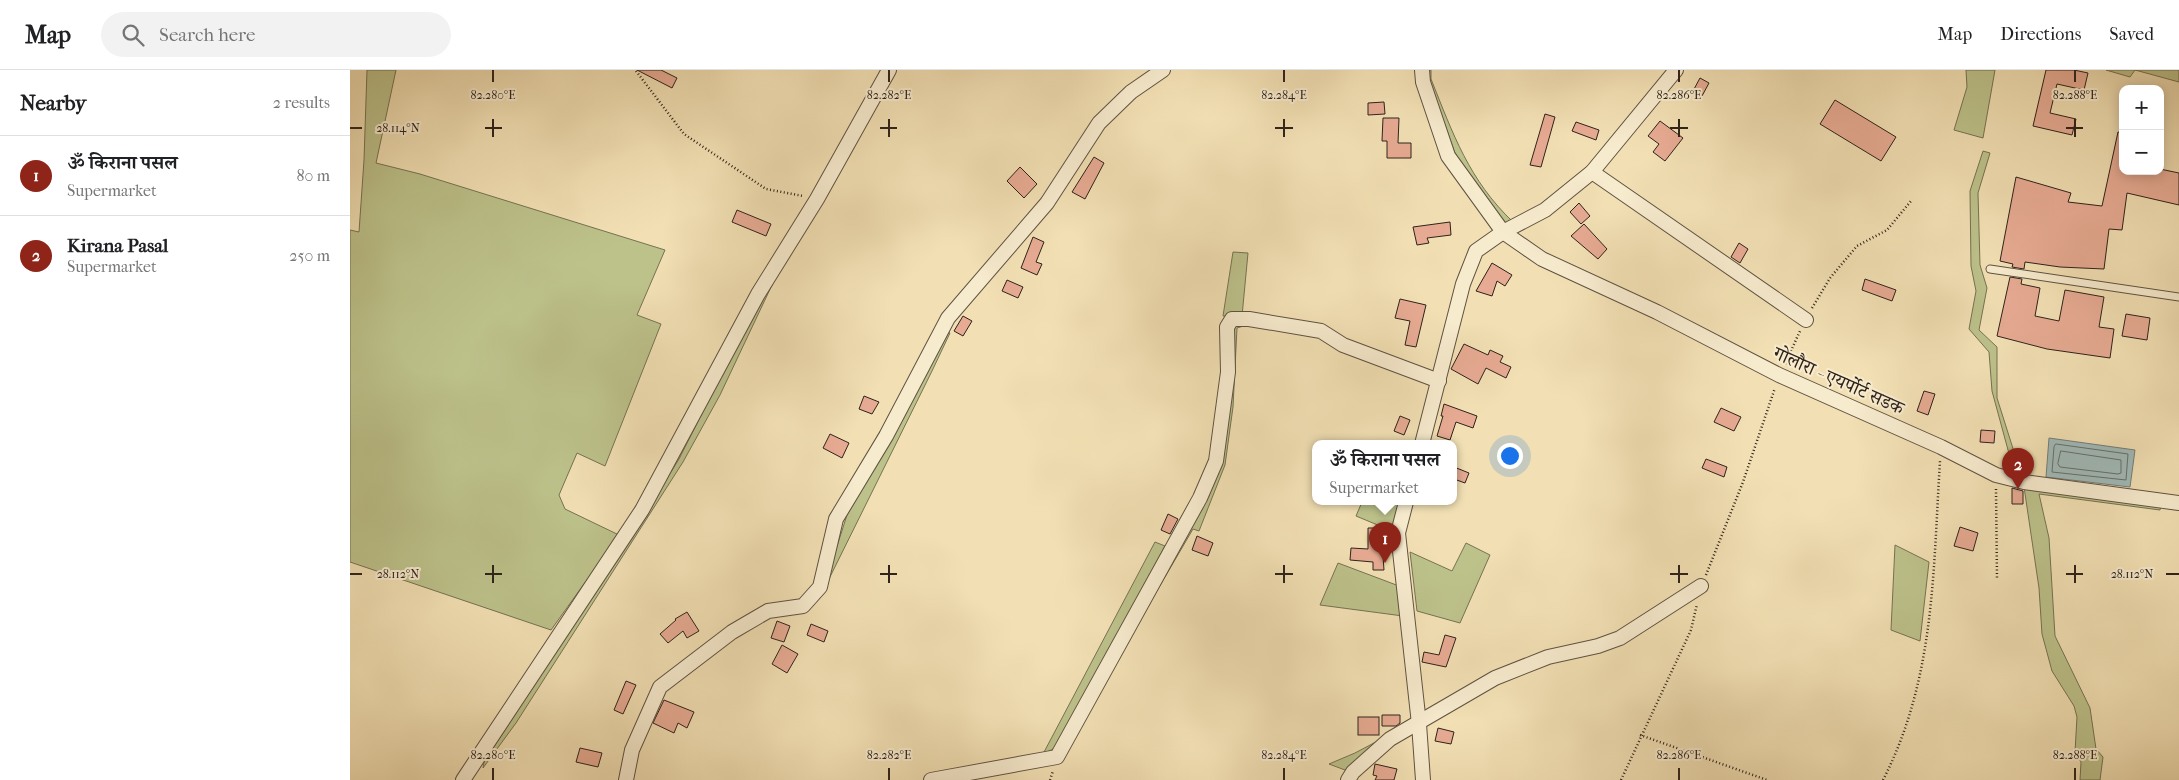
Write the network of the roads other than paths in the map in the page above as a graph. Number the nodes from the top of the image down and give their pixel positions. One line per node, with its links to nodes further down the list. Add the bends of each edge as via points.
1 (889, 70): 16 (street, via 817,199 758,294 642,510)
2 (1163, 70): 17 (street, via 1131,92 1099,123 1047,204 948,318 886,436 836,519 820,587 803,606 768,612 732,632 660,687 632,750)
3 (1422, 70): 6 (street, गोलौरा - एयर्पोर्ट सडक, via 1423,82 1448,156)
4 (1676, 70): 5 (street)
5 (1592, 172): 6 (street, via 1545,210); 9 (street)
6 (1503, 232): 10 (street, via 1476,251 1463,284); 12 (street, गोलौरा - एयर्पोर्ट सडक, via 1542,260 1996,475 2024,482)
7 (1990, 269): 8 (lane)
8 (2179, 298)
9 (1806, 320)
10 (1439, 381): 11 (street); 18 (street, via 1343,345 1321,331 1232,319 1227,326 1228,372 1216,461 1200,498 1057,757)
11 (1423, 440)
12 (2179, 503)
13 (1405, 505): 15 (street, via 1398,532)
14 (1701, 586): 15 (street, via 1620,638 1548,657 1495,678)
15 (1419, 724): 19 (street, via 1390,739); 20 (street)
16 (463, 780)
17 (626, 780)
18 (932, 780)
19 (1348, 780)
20 (1423, 780)

